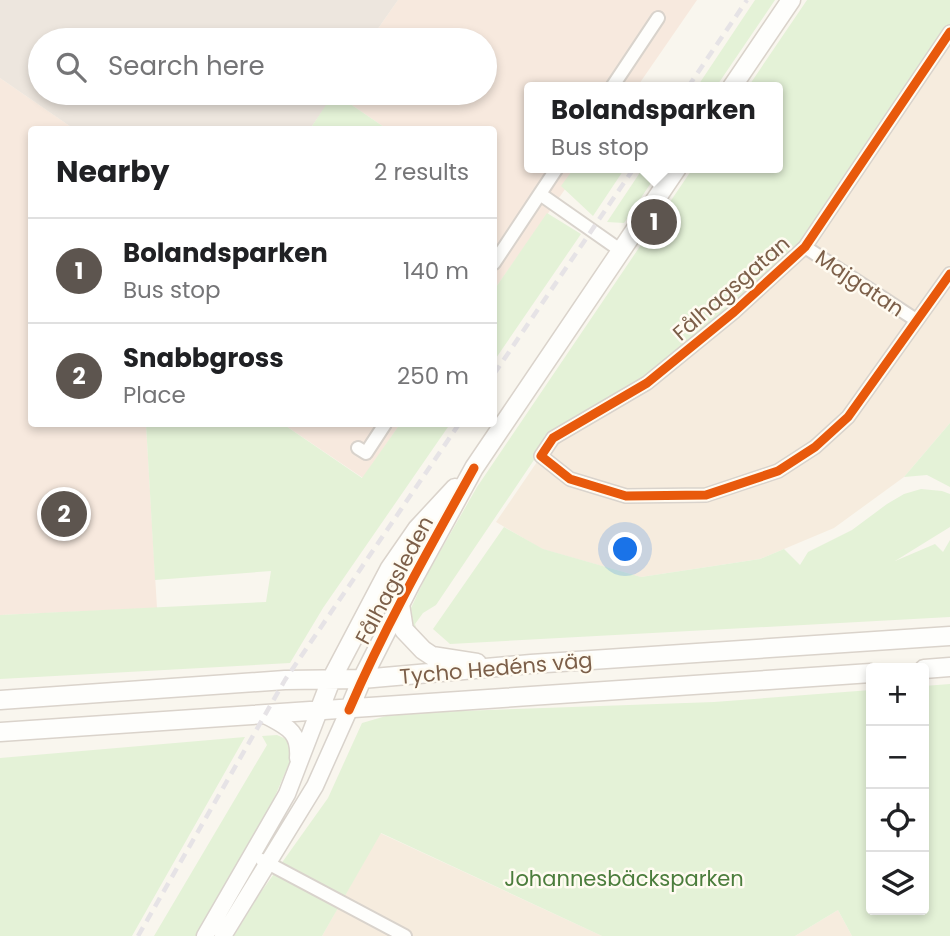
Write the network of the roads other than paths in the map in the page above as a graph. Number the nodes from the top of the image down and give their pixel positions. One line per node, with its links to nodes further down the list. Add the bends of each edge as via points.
1 (791, 0): 5 (main road)
2 (658, 18): 4 (street)
3 (950, 33): 9 (street, Fålhagsgatan)
4 (615, 82)
5 (735, 82)
6 (554, 173): 8 (street)
7 (674, 173): 10 (main road, Fålhagsleden)
8 (540, 194): 10 (street); 11 (street)
9 (805, 247): 13 (street, Majgatan); 13 (street, Fålhagsgatan, via 647,383 553,438 541,456 570,479 626,496 706,495 778,471 815,447 848,417)
10 (620, 250): 16 (main road, Fålhagsleden)
11 (497, 258)
12 (950, 274): 13 (street)
13 (916, 320)
14 (384, 427): 15 (street, via 366,453)
15 (358, 448)
16 (474, 467): 17 (main road, Fålhagsleden); 24 (main road, Fålhagsleden, via 417,529 390,568)
17 (400, 604): 19 (main road, via 404,630 432,656); 23 (main road, Fålhagsleden)
18 (950, 636): 19 (main road, Tycho Hedéns väg)
19 (508, 667): 23 (main road, Tycho Hedéns väg)
20 (950, 667): 21 (main road)
21 (929, 669)
22 (866, 673): 26 (main road, Tycho Hedéns väg)
23 (362, 679): 24 (main road, Tycho Hedéns väg); 26 (main road, Fålhagsleden)
24 (331, 680): 25 (main road, Tycho Hedéns väg); 27 (main road, Fålhagsleden)
25 (0, 700)
26 (349, 710): 27 (main road, Tycho Hedéns väg); 31 (street, Fålhagsleden, via 315,786)
27 (319, 712): 28 (main road, Tycho Hedéns väg); 30 (street, Fålhagsleden)
28 (265, 715): 29 (main road, Tycho Hedéns väg); 30 (street, via 296,736)
29 (0, 732)
30 (298, 766): 31 (street, Fålhagsleden)
31 (259, 859): 32 (street, Fålhagsleden); 33 (street, Fålhagsleden); 34 (street)
32 (205, 936)
33 (223, 936)
34 (405, 936)

